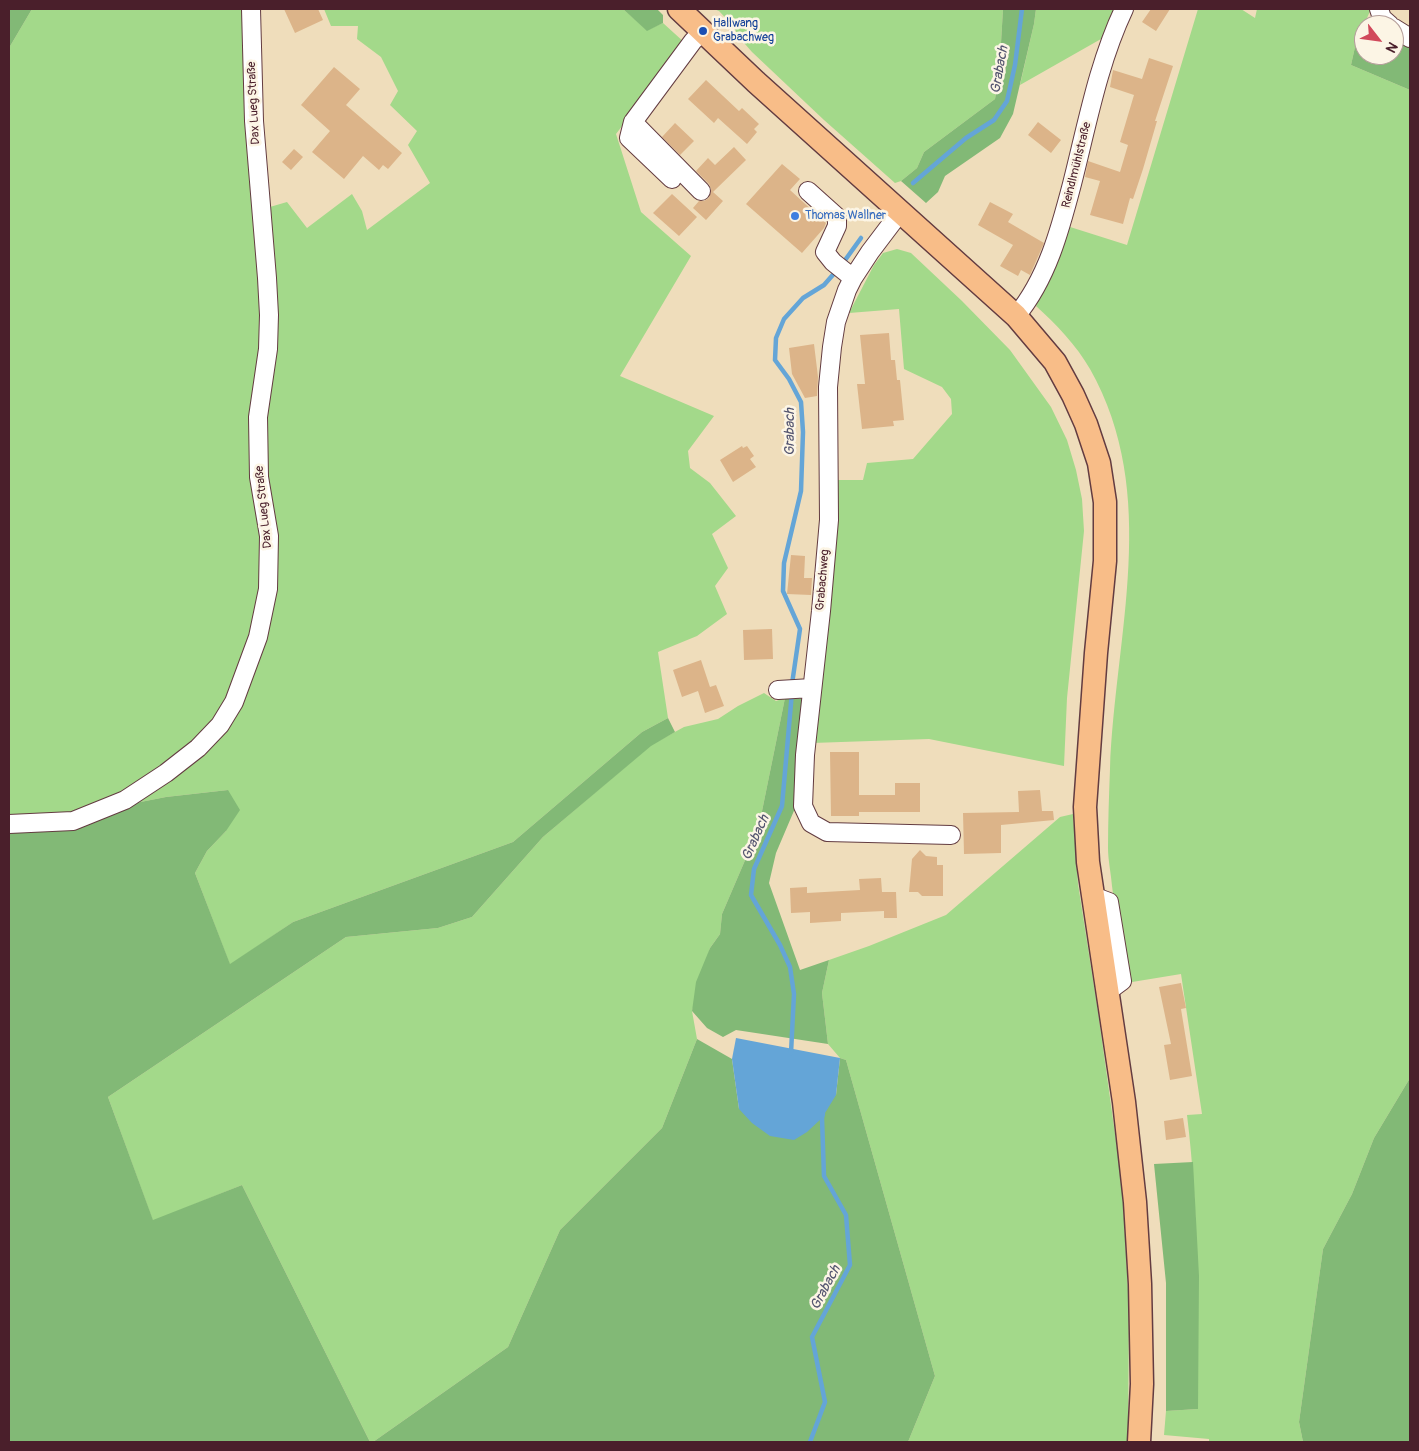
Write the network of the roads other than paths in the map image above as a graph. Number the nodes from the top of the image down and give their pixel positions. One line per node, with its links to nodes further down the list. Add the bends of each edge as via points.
1 (251, 9): 10 (street, Dax Lueg Straße, via 254,121 269,315 268,350 258,417 259,477 269,536 268,589 258,637 234,702 220,725 198,748 166,773 124,800 74,821)
2 (679, 9): 4 (main road)
3 (1124, 9): 9 (street, Reindlmühlstraße, via 1102,64 1063,221 1042,276)
4 (703, 31): 6 (street, via 633,122); 7 (main road)
5 (808, 191): 8 (street, via 837,217 837,226 825,252)
6 (699, 196)
7 (901, 211): 8 (street, Grabachweg, via 870,252); 9 (main road)
8 (844, 271): 11 (street, Grabachweg, via 847,290 836,322 828,387 829,520 794,689 805,755 803,806 811,823 827,832)
9 (1016, 316): 12 (main road, via 1055,362 1073,395 1099,462 1105,502 1105,561 1085,807 1088,862 1124,1102 1135,1202 1142,1384)
10 (9, 824)
11 (951, 835)
12 (1139, 1442)

